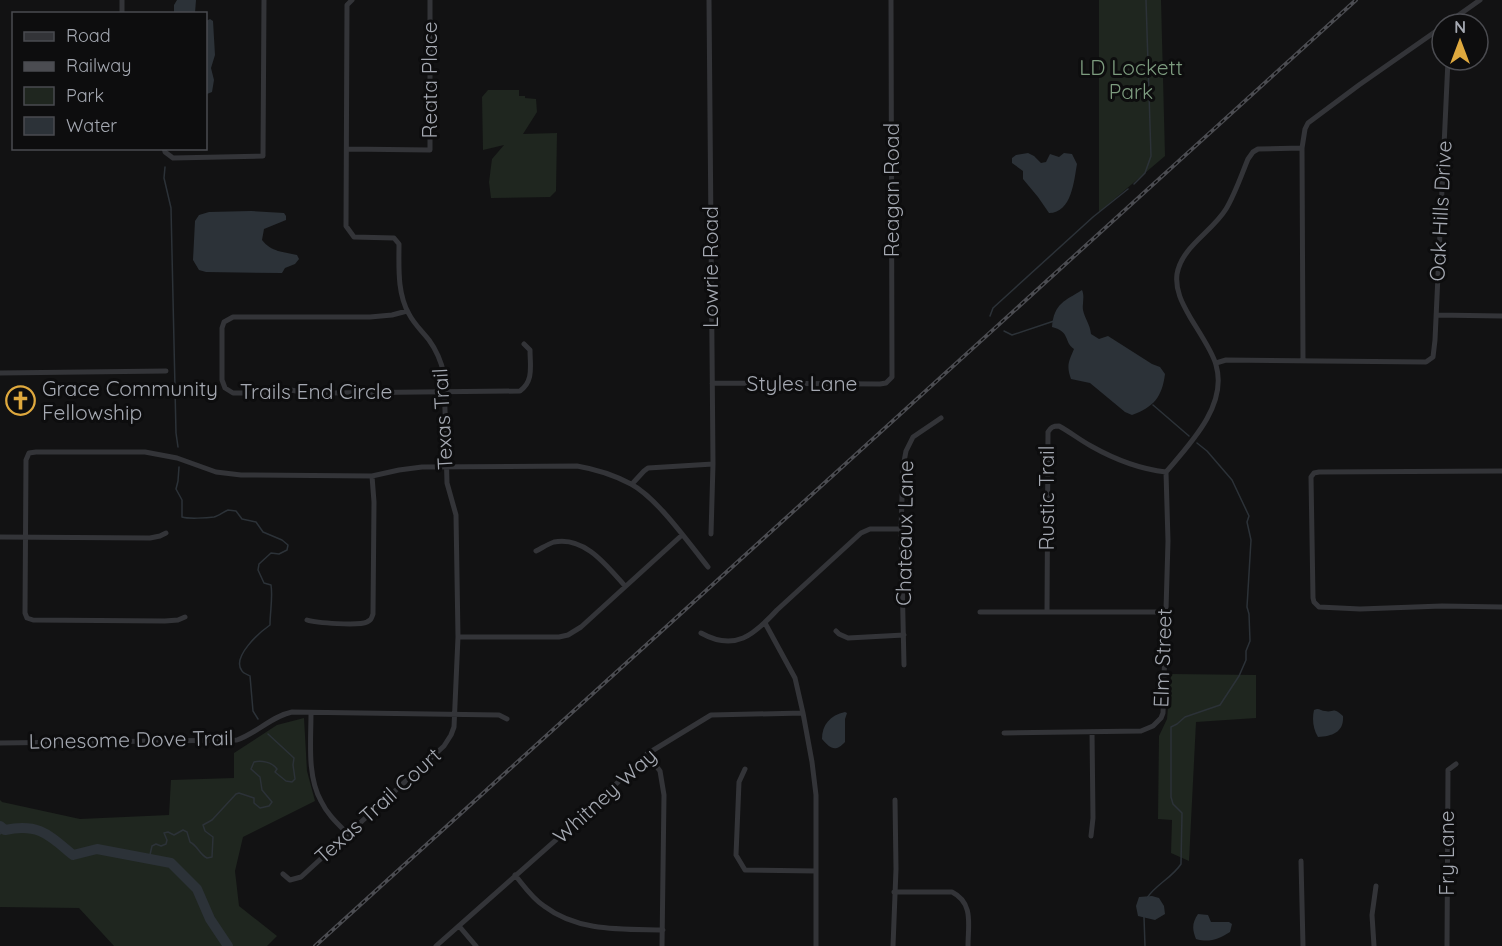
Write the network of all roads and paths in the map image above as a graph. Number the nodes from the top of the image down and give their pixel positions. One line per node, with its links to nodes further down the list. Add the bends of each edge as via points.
1 (264, 0): 12 (street, via 263,156 173,158)
2 (352, 0): 11 (street, Texas Trail, via 347,5)
3 (430, 0): 11 (street, Reata Place, via 430,150)
4 (709, 0): 22 (street, Lowrie Road)
5 (891, 0): 21 (street, Reagan Road)
6 (1480, 0): 7 (street)
7 (1464, 12)
8 (1430, 35): 10 (street, via 1308,123)
9 (1447, 72): 14 (street, Oak Hills Drive)
10 (1302, 148): 17 (street); 18 (street, via 1252,152 1226,210 1181,262 1177,275 1180,301)
11 (347, 149): 13 (street, Texas Trail, via 346,226 354,237 394,238 399,244 399,280)
12 (165, 150)
13 (407, 311): 23 (street, Texas Trail, via 441,360); 23 (street, Trails End Circle, via 370,317 233,317 222,328 225,388 233,393 285,389 330,393)
14 (1436, 315): 15 (street); 17 (street, Oak Hills Drive, via 1434,353 1425,362)
15 (1502, 316)
16 (524, 344): 23 (street, via 530,351 530,379 520,391)
17 (1303, 361): 18 (street)
18 (1216, 363): 28 (street, via 1218,383 1210,412)
19 (166, 371): 20 (street)
20 (0, 374)
21 (891, 379): 22 (street, Styles Lane, via 880,384)
22 (711, 383): 25 (street, Lowrie Road)
23 (445, 392): 26 (street, Texas Trail)
24 (941, 418): 31 (street, Chateaux Lane, via 913,437 906,451)
25 (713, 464): 30 (street, via 648,468); 33 (street, Lowrie Road)
26 (447, 467): 29 (street, via 410,468); 30 (street, via 577,466); 50 (street, Texas Trail, via 456,515)
27 (1502, 471): 40 (street, via 1314,473 1311,477 1314,602 1319,607)
28 (1166, 472): 42 (street, Rustic Trail, via 1142,469 1100,451 1059,426 1050,428); 43 (street, Elm Street)
29 (372, 476): 36 (street, via 227,474 145,452 29,453); 45 (street, via 373,614 369,621 361,623)
30 (632, 484): 34 (street, via 656,504)
31 (901, 529): 46 (street, via 861,533); 49 (street, Chateaux Lane)
32 (166, 533): 36 (street, via 150,538)
33 (711, 534)
34 (682, 536): 38 (street); 39 (street)
35 (0, 537): 36 (street)
36 (26, 537): 44 (street, via 27,618 165,621)
37 (536, 551): 39 (street, via 555,542 580,546 597,556)
38 (708, 567)
39 (625, 586): 50 (street, via 568,635)
40 (1502, 607)
41 (980, 612): 42 (street)
42 (1047, 612): 43 (street)
43 (1165, 612): 56 (street, Elm Street, via 1161,718 1141,731)
44 (185, 617)
45 (307, 620)
46 (765, 623): 48 (street, via 748,637 734,641 721,642); 53 (street, via 795,678)
47 (836, 631): 49 (street, via 848,638)
48 (701, 633)
49 (904, 635): 51 (street, Chateaux Lane)
50 (458, 637): 54 (street, Texas Trail)
51 (904, 665)
52 (311, 713): 54 (street, Lonesome Dove Trail); 58 (street, Lonesome Dove Trail, via 281,715 237,740); 63 (street, via 314,785 320,801)
53 (803, 713): 59 (street, Whitney Way, via 711,715); 66 (street, via 816,795)
54 (454, 714): 55 (street, Lonesome Dove Trail, via 499,715); 63 (street, Texas Trail Court, via 454,727 444,746)
55 (507, 719)
56 (1092, 732): 57 (street, Elm Street); 64 (street)
57 (1004, 733)
58 (0, 743)
59 (647, 754): 68 (street, Whitney Way); 72 (street, via 660,771 664,795)
60 (1456, 764): 81 (street, Fry Lane, via 1448,770)
61 (745, 769): 66 (street, via 738,782 736,855 745,870)
62 (895, 800): 70 (street)
63 (348, 834): 67 (street, Texas Trail Court, via 301,877 290,880)
64 (1090, 836)
65 (1301, 861): 79 (street)
66 (816, 871): 76 (street)
67 (283, 874)
68 (515, 875): 71 (street, Whitney Way); 72 (street, via 544,907 575,923)
69 (1376, 886): 80 (street, via 1372,915)
70 (894, 892): 77 (street); 78 (street, via 958,895 968,909)
71 (459, 926): 73 (street, Whitney Way); 74 (street)
72 (663, 930): 75 (street)
73 (436, 946)
74 (476, 946)
75 (662, 946)
76 (816, 946)
77 (893, 946)
78 (968, 946)
79 (1303, 946)
80 (1374, 946)
81 (1448, 946)

